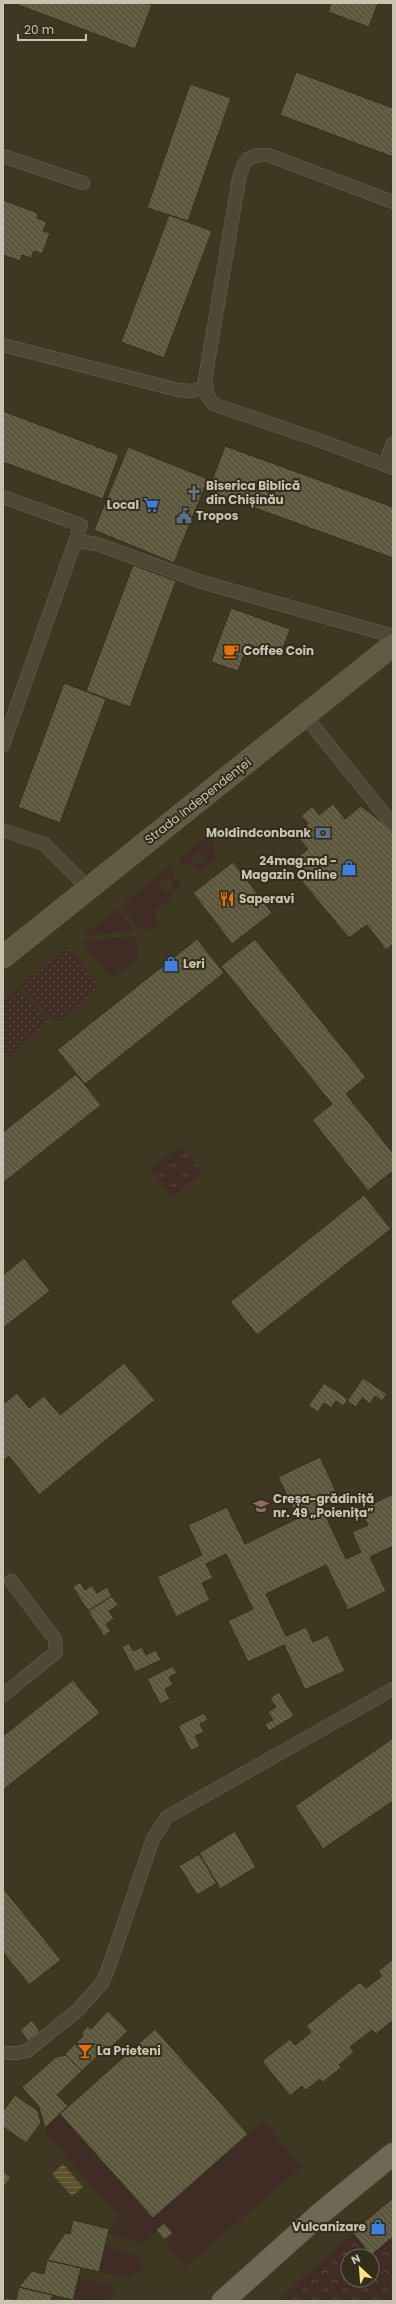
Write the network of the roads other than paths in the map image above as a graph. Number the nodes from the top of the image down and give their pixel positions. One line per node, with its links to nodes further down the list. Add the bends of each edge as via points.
1 (3, 156): 2 (lane)
2 (83, 183)
3 (393, 202): 5 (lane, via 268,155 257,154 248,158 243,164 239,179 205,380)
4 (3, 345): 5 (lane, via 178,390)
5 (206, 388): 7 (lane, via 208,398 213,404)
6 (393, 443): 7 (lane)
7 (389, 467)
8 (3, 497): 9 (lane, via 81,525)
9 (76, 541): 10 (lane, via 97,544 202,582); 13 (lane)
10 (393, 636)
11 (393, 645): 12 (main road, Strada Independenței)
12 (305, 716): 14 (lane); 16 (main road, Strada Independenței)
13 (3, 745)
14 (393, 825)
15 (3, 830): 16 (lane, via 44,844)
16 (88, 888): 17 (main road, Strada Independenței)
17 (3, 957)
18 (11, 1581): 20 (lane, via 55,1639 56,1652)
19 (393, 1689): 21 (lane, via 167,1817 153,1839 107,1972 95,1993 27,2051 17,2054)
20 (3, 1695)
21 (3, 2053)
22 (393, 2154): 23 (main road, via 321,2213)
23 (223, 2301)

